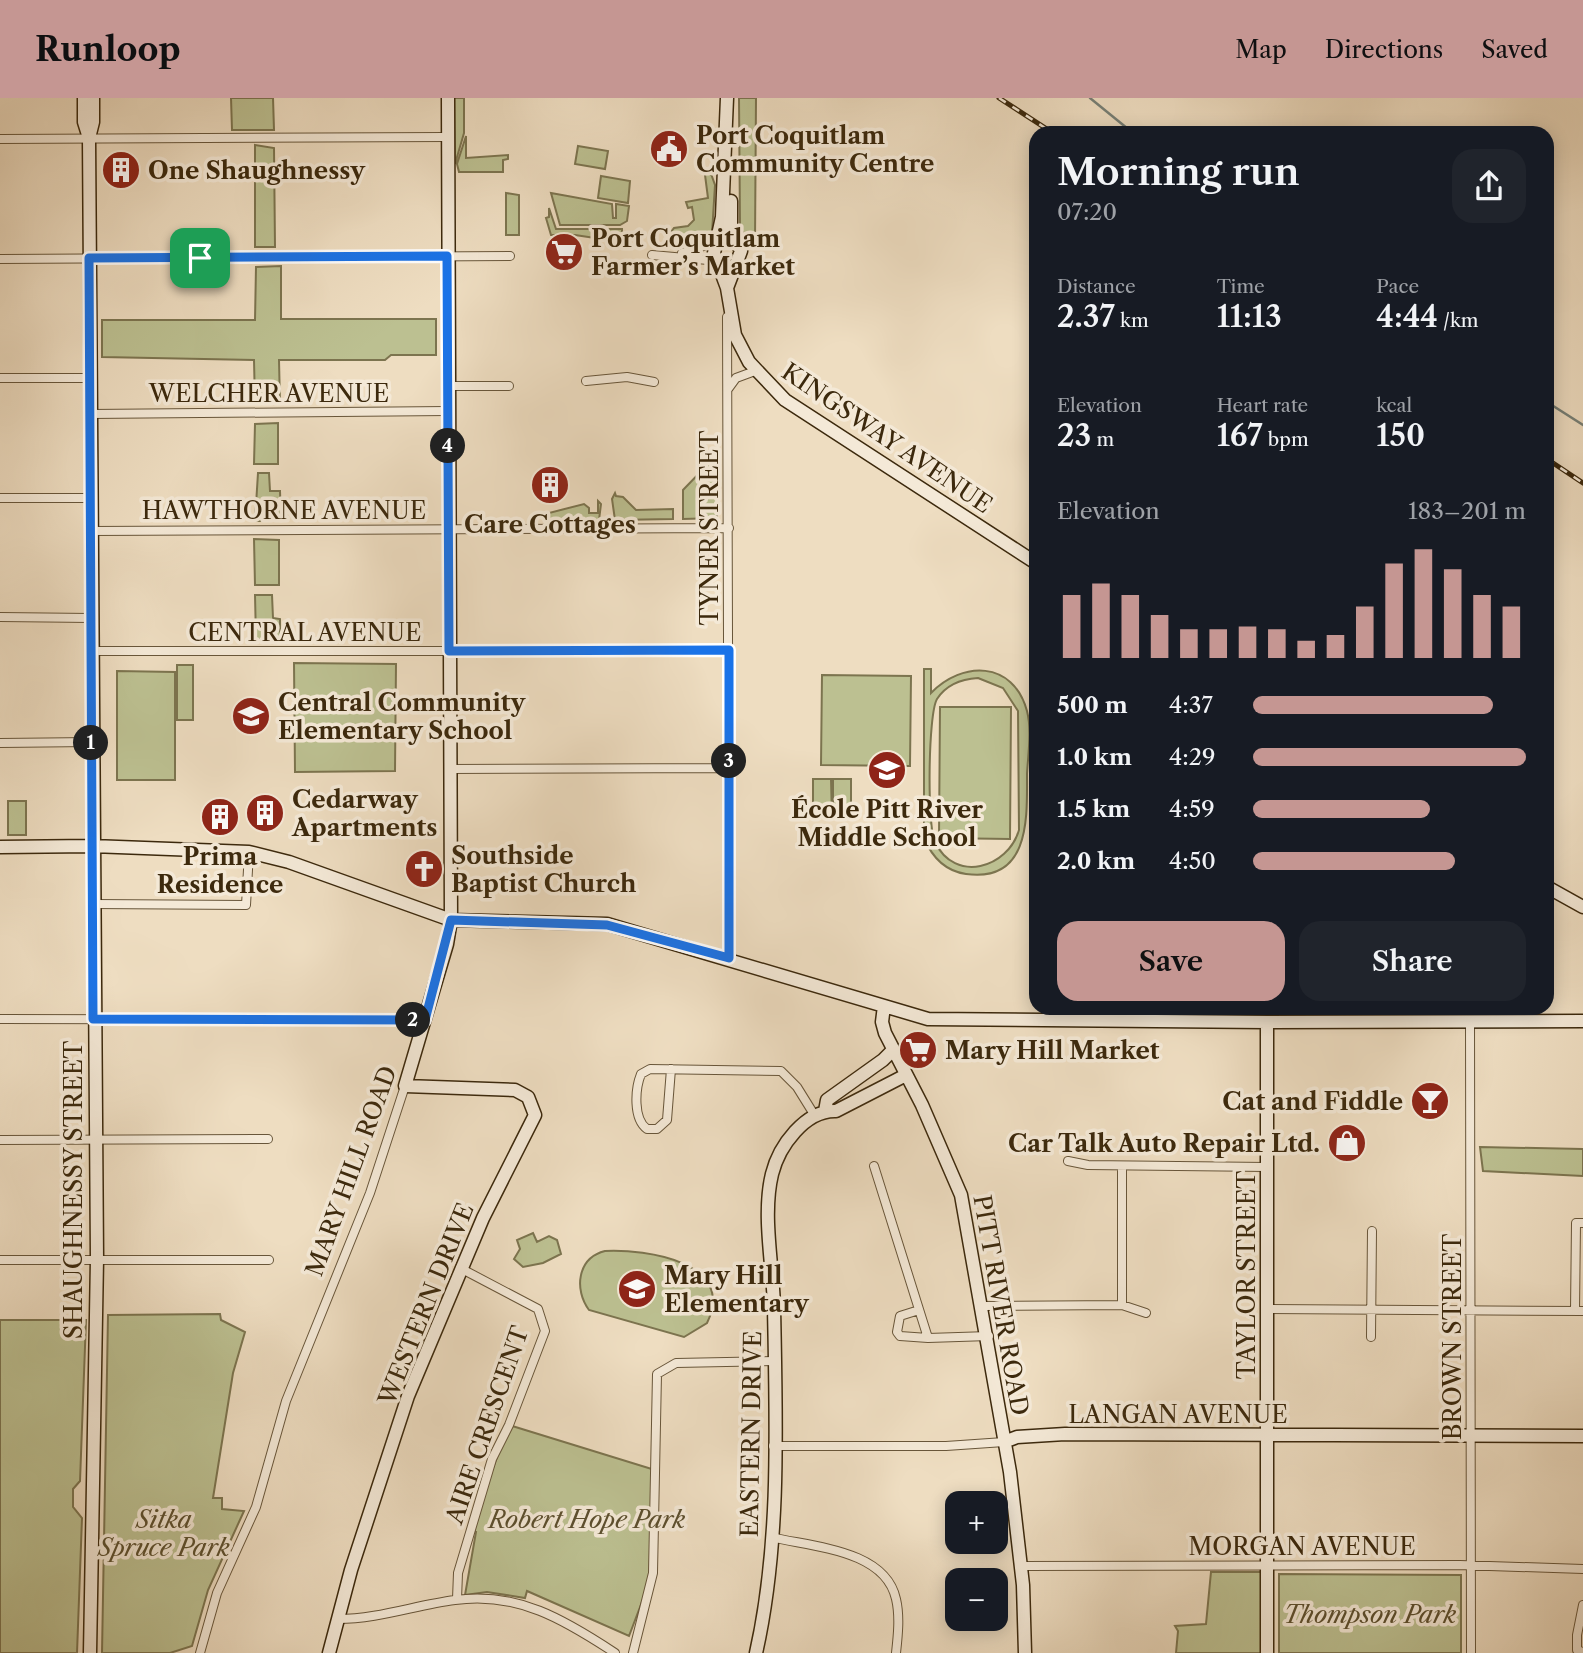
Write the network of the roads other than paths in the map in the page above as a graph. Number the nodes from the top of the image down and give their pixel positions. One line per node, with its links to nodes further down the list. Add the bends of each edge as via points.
1 (84, 98): 7 (main road, SHAUGHNESSY STREET)
2 (93, 98): 7 (main road, SHAUGHNESSY STREET)
3 (448, 98): 5 (main road, MARY HILL ROAD)
4 (727, 98): 8 (main road, KINGSWAY AVENUE)
5 (447, 137): 7 (street); 13 (main road, MARY HILL ROAD)
6 (0, 138): 7 (street)
7 (89, 138): 15 (main road, SHAUGHNESSY STREET)
8 (727, 145): 9 (main road, KINGSWAY AVENUE, via 731,226); 10 (main road, KINGSWAY AVENUE)
9 (736, 239): 10 (main road, via 727,236); 17 (main road, KINGSWAY AVENUE, via 741,251)
10 (717, 241): 12 (street); 18 (main road, KINGSWAY AVENUE, via 714,253)
11 (652, 254): 12 (street)
12 (676, 255): 18 (street)
13 (447, 256): 14 (street); 15 (street); 25 (main road, MARY HILL ROAD)
14 (510, 256)
15 (89, 258): 16 (street); 21 (main road, SHAUGHNESSY STREET)
16 (0, 259)
17 (737, 260): 18 (main road); 19 (main road, KINGSWAY AVENUE)
18 (719, 261): 19 (main road, KINGSWAY AVENUE)
19 (727, 288): 20 (main road, KINGSWAY AVENUE, via 735,335); 27 (street, TYNER STREET)
20 (755, 370): 27 (street, via 736,378); 35 (main road, KINGSWAY AVENUE, via 785,400)
21 (90, 377): 22 (street); 29 (main road, SHAUGHNESSY STREET)
22 (0, 378)
23 (586, 381): 24 (street, via 627,377)
24 (654, 382)
25 (447, 386): 26 (street); 28 (main road, MARY HILL ROAD)
26 (509, 386)
27 (728, 392): 32 (street, TYNER STREET)
28 (448, 411): 29 (street, WELCHER AVENUE); 33 (main road, MARY HILL ROAD)
29 (90, 414): 31 (main road, SHAUGHNESSY STREET)
30 (0, 498): 31 (street)
31 (90, 498): 34 (main road, SHAUGHNESSY STREET)
32 (729, 528): 33 (street, HAWTHORNE AVENUE); 38 (street, TYNER STREET)
33 (448, 529): 34 (street, HAWTHORNE AVENUE); 40 (main road, MARY HILL ROAD)
34 (90, 531): 37 (main road, SHAUGHNESSY STREET)
35 (1029, 558)
36 (0, 618): 37 (street)
37 (91, 618): 39 (main road, SHAUGHNESSY STREET)
38 (729, 650): 40 (street, CENTRAL AVENUE); 43 (street, TYNER STREET)
39 (91, 651): 40 (street, CENTRAL AVENUE); 41 (main road, SHAUGHNESSY STREET)
40 (449, 651): 44 (main road, MARY HILL ROAD)
41 (91, 741): 42 (street); 45 (main road, SHAUGHNESSY STREET)
42 (0, 743)
43 (729, 768): 44 (street); 52 (street, TYNER STREET)
44 (449, 769): 51 (main road, MARY HILL ROAD)
45 (92, 846): 46 (main road); 47 (main road); 49 (main road, SHAUGHNESSY STREET)
46 (0, 847)
47 (249, 852): 49 (street, via 246,905); 51 (main road)
48 (1554, 891): 50 (main road)
49 (93, 904): 55 (main road, SHAUGHNESSY STREET)
50 (1583, 907)
51 (451, 920): 52 (main road, via 607,925); 56 (main road, MARY HILL ROAD)
52 (729, 958): 53 (main road)
53 (884, 1006): 59 (main road, via 947,1020); 60 (main road, PITT RIVER ROAD, via 882,1025)
54 (0, 1019): 55 (street)
55 (93, 1019): 56 (street); 67 (main road, SHAUGHNESSY STREET)
56 (425, 1020): 63 (main road, MARY HILL ROAD)
57 (1470, 1021): 58 (main road); 59 (main road); 82 (street, BROWN STREET)
58 (1583, 1021)
59 (1267, 1023): 71 (main road, TAYLOR STREET)
60 (892, 1050): 62 (main road, PITT RIVER ROAD); 64 (main road, EASTERN DRIVE, via 827,1100)
61 (671, 1069): 61 (street, via 667,1120 662,1127 647,1129 638,1115 639,1079 650,1069); 64 (street, via 782,1071)
62 (906, 1076): 64 (main road, EASTERN DRIVE, via 836,1111); 78 (main road, PITT RIVER ROAD, via 961,1195)
63 (405, 1086): 77 (main road, WESTERN DRIVE, via 515,1090 534,1106 532,1124); 105 (street, MARY HILL ROAD, via 370,1193 286,1401 256,1507 217,1593)
64 (820, 1113): 89 (main road, EASTERN DRIVE, via 784,1146 771,1177)
65 (268, 1139): 67 (street)
66 (0, 1140): 67 (street)
67 (95, 1140): 74 (main road, SHAUGHNESSY STREET)
68 (1068, 1161): 70 (street)
69 (874, 1166): 83 (street)
70 (1122, 1166): 71 (street); 79 (street)
71 (1267, 1167): 81 (main road, TAYLOR STREET)
72 (1583, 1223): 84 (street, via 1576,1223)
73 (1372, 1231): 80 (street)
74 (97, 1259): 75 (street); 76 (street); 104 (main road, SHAUGHNESSY STREET)
75 (0, 1260)
76 (269, 1260)
77 (460, 1268): 100 (street, AIRE CRESCENT, via 538,1309 545,1331 492,1459 458,1573); 102 (main road, WESTERN DRIVE, via 408,1396)
78 (983, 1306): 79 (street); 86 (main road, PITT RIVER ROAD)
79 (1122, 1306): 85 (street)
80 (1371, 1308): 81 (street); 82 (street); 87 (street)
81 (1268, 1309): 90 (main road, TAYLOR STREET)
82 (1472, 1309): 84 (street); 91 (street, BROWN STREET)
83 (919, 1310): 88 (street); 88 (street, via 900,1316 897,1332)
84 (1579, 1311)
85 (1146, 1313)
86 (989, 1336): 88 (street); 93 (main road, PITT RIVER ROAD)
87 (1371, 1337)
88 (928, 1338)
89 (775, 1361): 94 (main road, EASTERN DRIVE); 108 (street, via 676,1363 657,1374 653,1573)
90 (1267, 1434): 91 (main road, LANGAN AVENUE); 93 (main road, LANGAN AVENUE, via 1065,1434); 97 (main road, TAYLOR STREET)
91 (1470, 1436): 92 (main road, LANGAN AVENUE); 98 (street, BROWN STREET)
92 (1583, 1436)
93 (1004, 1442): 94 (street, LANGAN AVENUE); 96 (main road, PITT RIVER ROAD)
94 (774, 1446): 95 (main road, EASTERN DRIVE)
95 (771, 1536): 109 (main road, EASTERN DRIVE); 110 (street, via 846,1554 882,1573 896,1597)
96 (1021, 1566): 97 (street, MORGAN AVENUE); 111 (main road, PITT RIVER ROAD)
97 (1267, 1566): 98 (street, MORGAN AVENUE); 112 (main road, TAYLOR STREET)
98 (1471, 1567): 99 (street, MORGAN AVENUE); 113 (street, BROWN STREET)
99 (1583, 1569)
100 (457, 1600): 102 (street); 107 (street, via 496,1598 528,1604)
101 (1583, 1605): 103 (street, via 1577,1650)
102 (338, 1619): 106 (main road, WESTERN DRIVE)
103 (1583, 1652)
104 (90, 1653)
105 (200, 1653)
106 (329, 1653)
107 (615, 1653)
108 (633, 1653)
109 (756, 1653)
110 (896, 1653)
111 (1025, 1653)
112 (1267, 1653)
113 (1471, 1653)

